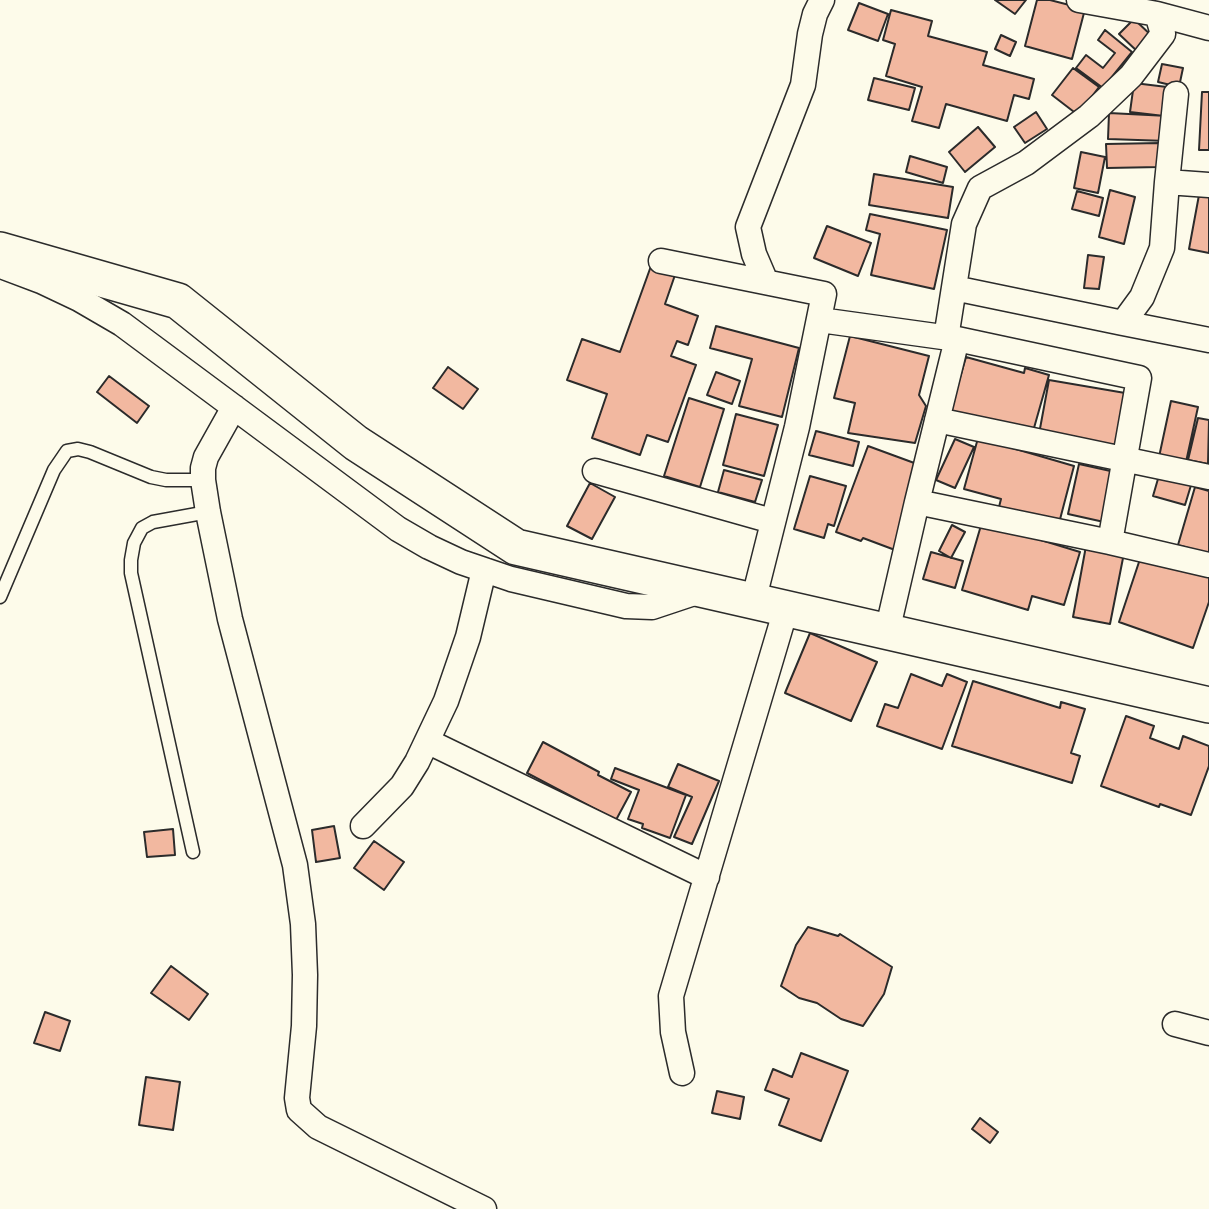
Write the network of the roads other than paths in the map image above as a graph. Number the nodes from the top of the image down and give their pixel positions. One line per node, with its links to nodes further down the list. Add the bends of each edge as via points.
1 (822, 0): 11 (street, via 815,14 803,85 748,228)
2 (1079, 0): 3 (street)
3 (1157, 14): 4 (street); 12 (street, via 1163,34 1131,76 1089,116 1026,163 980,188 964,224)
4 (1209, 28)
5 (1176, 94): 6 (street)
6 (1167, 183): 7 (street); 14 (street, via 1162,248 1142,297)
7 (1209, 185)
8 (0, 250): 29 (main road, via 178,301 356,443 516,547)
9 (662, 261): 11 (street)
10 (0, 266): 17 (street, via 41,281 122,324)
11 (766, 282): 13 (street, via 824,294)
12 (954, 288): 14 (street); 15 (street)
13 (820, 320): 15 (street); 25 (street)
14 (1123, 323): 16 (street)
15 (952, 338): 18 (street); 19 (street, via 1139,378)
16 (1209, 340)
17 (234, 407): 22 (street, via 206,457); 28 (street, via 398,529)
18 (937, 420): 19 (street); 23 (street)
19 (1125, 459): 21 (street); 26 (street)
20 (595, 471): 25 (street)
21 (1209, 477)
22 (203, 480): 24 (street); 30 (lane, via 158,479 90,452 67,451 54,470)
23 (916, 502): 26 (street); 32 (street)
24 (208, 512): 36 (lane, via 142,528 131,560); 41 (street, via 230,619 295,865 305,975 299,1110 318,1127)
25 (772, 521): 31 (street)
26 (1110, 542): 27 (street)
27 (1209, 565)
28 (484, 570): 29 (street, via 626,606 652,607); 34 (street, via 459,666)
29 (704, 590): 31 (main road)
30 (0, 597)
31 (769, 605): 32 (main road); 37 (street)
32 (887, 632): 33 (main road)
33 (1209, 705)
34 (427, 741): 35 (street, via 402,786); 37 (street)
35 (363, 826)
36 (193, 852)
37 (707, 877): 40 (street, via 671,996)
38 (1175, 1024): 39 (street)
39 (1209, 1033)
40 (682, 1073)
41 (484, 1209)

